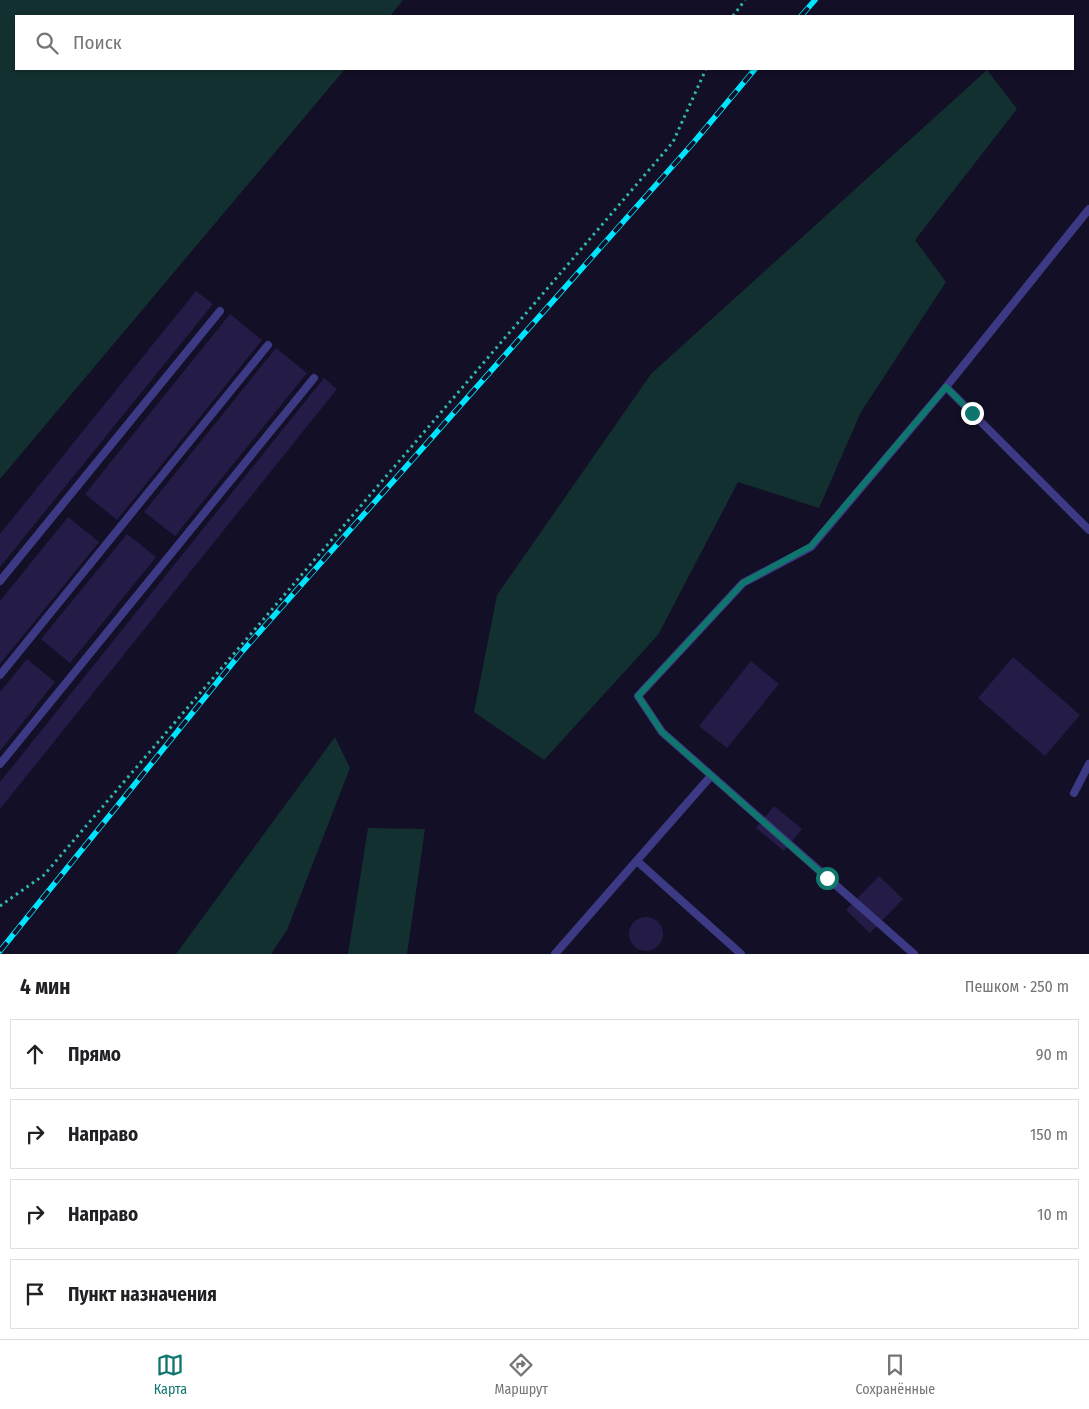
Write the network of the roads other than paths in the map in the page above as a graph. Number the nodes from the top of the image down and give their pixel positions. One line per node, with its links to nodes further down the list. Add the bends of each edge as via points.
1 (1089, 209): 5 (lane)
2 (220, 311): 7 (lane)
3 (268, 345): 8 (lane)
4 (314, 378): 9 (lane)
5 (946, 387): 6 (lane); 11 (lane, via 811,546 743,583 638,696 662,732)
6 (1089, 530)
7 (0, 581)
8 (0, 675)
9 (0, 764)
10 (1089, 764): 12 (lane)
11 (710, 777): 13 (lane); 16 (lane)
12 (1074, 793)
13 (636, 861): 14 (lane); 15 (lane)
14 (555, 954)
15 (741, 954)
16 (914, 954)

